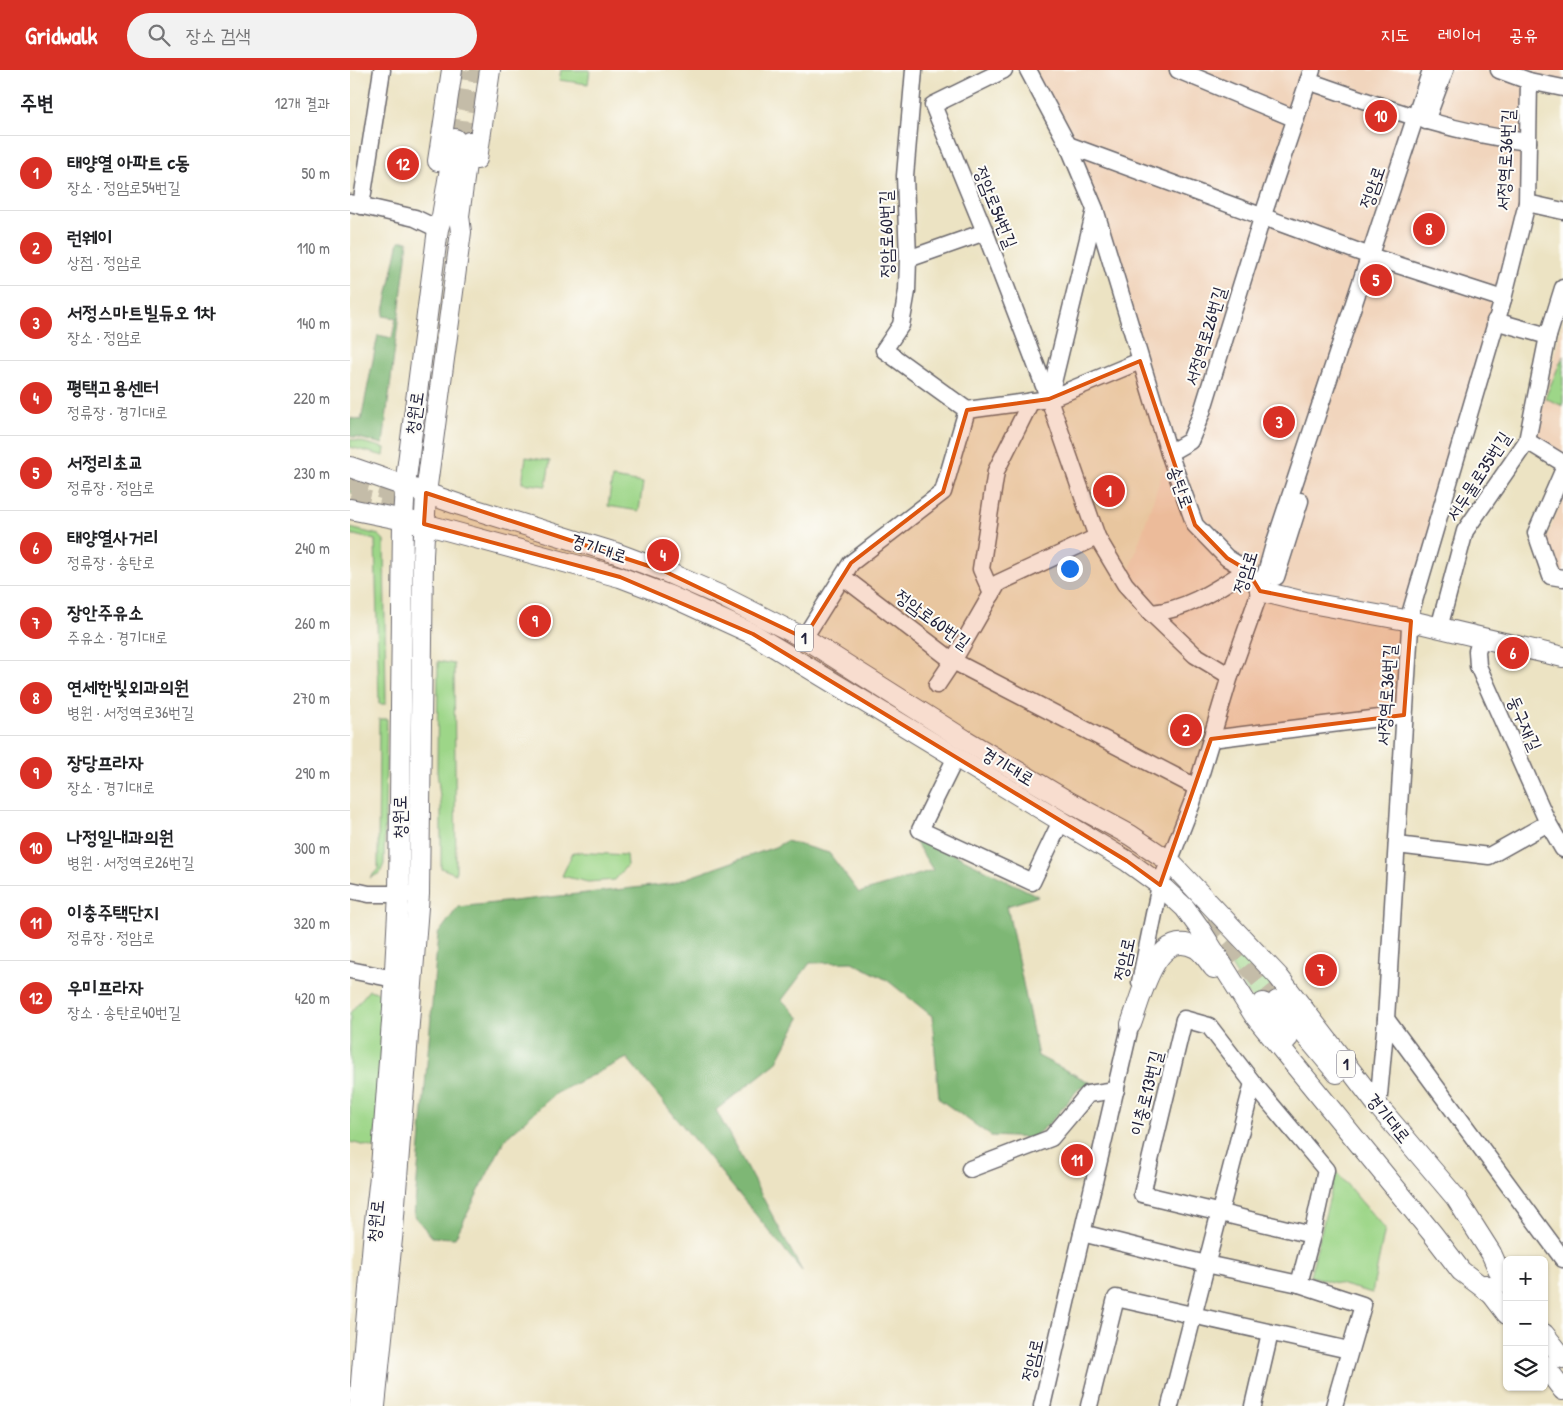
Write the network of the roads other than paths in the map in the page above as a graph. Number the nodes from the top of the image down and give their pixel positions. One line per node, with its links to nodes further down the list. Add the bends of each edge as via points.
1 (382, 70): 19 (street)
2 (452, 70): 23 (main road, 청원로, via 432,216)
3 (490, 70): 24 (main road, 청원로, via 469,213)
4 (914, 70): 27 (street, 정암로60번길, via 905,176)
5 (1004, 70): 25 (street, 정암로54번길, via 933,105)
6 (1028, 70): 17 (street, 송탄로)
7 (1178, 70): 14 (street)
8 (1431, 70): 15 (street, 정암로)
9 (1445, 70): 15 (street)
10 (1499, 70): 12 (street)
11 (1310, 76): 14 (street, 서정역로26번길); 15 (street, 서정역로26번길)
12 (1529, 81): 13 (street); 16 (street, 서정역로36번길)
13 (1563, 88)
14 (1296, 119): 22 (street, 서정역로26번길)
15 (1421, 120): 16 (street, 서정역로26번길); 26 (street, 정암로)
16 (1528, 142): 18 (street, 서정역로36번길)
17 (1068, 144): 20 (street, 송탄로); 22 (street)
18 (1527, 203): 21 (street); 29 (street, 서정역로36번길)
19 (355, 204): 23 (street, via 415,218)
20 (1095, 209): 32 (street, 송탄로); 33 (street)
21 (1563, 211)
22 (1262, 218): 26 (street); 37 (street, 서정역로26번길, via 1202,412 1190,441)
23 (438, 229): 24 (main road, 청원로, via 462,140); 41 (main road, 청원로)
24 (461, 232): 42 (main road, 청원로)
25 (985, 232): 27 (street); 33 (street, 정암로54번길)
26 (1374, 258): 29 (street); 50 (street, 정암로)
27 (908, 259): 35 (street, 정암로60번길, via 901,325 884,350)
28 (1563, 288): 31 (street, 서두물로35번길)
29 (1502, 299): 30 (street, 서정역로36번길)
30 (1495, 321): 31 (street); 53 (street, 서정역로36번길)
31 (1548, 336): 36 (street, 서두물로35번길)
32 (1140, 361): 33 (street); 37 (street, 송탄로)
33 (1049, 399): 34 (street); 46 (street, 정암로54번길)
34 (1032, 401): 35 (street); 51 (street, via 996,472 981,569)
35 (967, 410): 48 (street, via 943,492 851,563)
36 (1527, 441): 38 (street); 54 (street, 서두물로35번길, via 1465,531)
37 (1169, 453): 47 (street, 송탄로, via 1195,525 1227,558)
38 (1563, 463)
39 (350, 468): 41 (main road, 경기대로 / 1)
40 (1563, 471): 49 (street, via 1536,533 1551,576)
41 (405, 486): 42 (main road, 경기대로 / 1); 44 (main road, 청원로)
42 (426, 493): 45 (main road, 청원로); 55 (main road, 경기대로 / 1, via 664,571)
43 (350, 509): 44 (main road, 경기대로)
44 (403, 520): 45 (main road, 경기대로); 73 (main road, 청원로)
45 (424, 524): 64 (main road, 경기대로, via 620,577 670,596 753,634); 74 (main road, 청원로)
46 (1097, 537): 51 (street, via 998,583); 52 (street, 정암로54번길, via 1125,584)
47 (1247, 570): 50 (street, 송탄로); 52 (street, via 1204,597 1166,612)
48 (843, 577): 55 (street); 59 (street, 정암로60번길)
49 (1563, 578)
50 (1267, 587): 53 (main road, via 1306,592); 60 (street, 정암로)
51 (992, 594): 59 (street)
52 (1151, 613): 60 (street, 정암로54번길, via 1195,654)
53 (1411, 616): 54 (main road); 62 (street, 서정역로36번길)
54 (1441, 623): 56 (main road); 57 (main road)
55 (804, 638): 70 (main road, 경기대로 / 1, via 965,740)
56 (1481, 638): 58 (main road); 67 (street, 둥구재길, via 1477,651 1478,666)
57 (1563, 647)
58 (1563, 658)
59 (953, 661): 61 (street); 65 (street, 정암로60번길)
60 (1230, 676): 63 (street, 정암로)
61 (937, 685)
62 (1404, 715): 63 (street); 68 (street, 서정역로36번길)
63 (1211, 739): 65 (street, 정암로)
64 (956, 757): 66 (main road, 경기대로); 66 (street, 경기대로, via 920,830 1032,882)
65 (1196, 787): 70 (street, 정암로)
66 (1061, 821): 71 (main road, 경기대로, via 1127,860)
67 (1548, 823): 68 (street, via 1489,856); 69 (street, 둥구재길)
68 (1397, 845): 78 (street, 서정역로36번길)
69 (1563, 849)
70 (1169, 861): 71 (street, 정암로); 82 (main road, 경기대로 / 1, via 1278,976)
71 (1160, 885): 77 (main road, 경기대로 / 1, via 1184,908); 79 (street, 정암로)
72 (350, 890): 73 (street)
73 (399, 894): 74 (street); 76 (main road, 청원로)
74 (419, 894): 100 (main road, 청원로)
75 (350, 970): 76 (street)
76 (394, 979): 99 (main road, 청원로)
77 (1263, 1005): 79 (main road, via 1197,948 1180,943 1167,948 1155,961); 90 (main road, 경기대로 / 1, via 1427,1182); 90 (main road, 경기대로 / 1, via 1461,1271)
78 (1386, 1019): 82 (street, 서정역로36번길); 87 (street)
79 (1131, 1024): 81 (street, 정암로)
80 (1253, 1083): 84 (street); 84 (street, 이충로13번길, via 1209,1026 1184,1019 1142,1194); 86 (street, 이충로13번길, via 1326,1170)
81 (1116, 1090): 83 (street, via 1088,1094 1051,1138); 85 (street, 정암로)
82 (1378, 1106): 90 (main road, 경기대로 / 1, via 1456,1198 1490,1253)
83 (970, 1169)
84 (1220, 1213): 86 (street, 이충로13번길); 88 (street)
85 (1082, 1233): 88 (street); 101 (street, 정암로)
86 (1312, 1234): 89 (street, 이충로13번길)
87 (1562, 1256)
88 (1206, 1264): 89 (street); 92 (street)
89 (1299, 1284): 95 (street, via 1363,1305)
90 (1501, 1288): 91 (main road, 경기대로 / 1)
91 (1504, 1301)
92 (1194, 1316): 93 (street); 102 (street, via 1116,1298); 103 (street)
93 (1270, 1333): 95 (street); 104 (street)
94 (1548, 1339): 96 (main road)
95 (1349, 1350): 105 (street)
96 (1563, 1358)
97 (1548, 1369): 98 (main road)
98 (1563, 1390)
99 (359, 1406)
100 (375, 1406)
101 (1042, 1406)
102 (1089, 1406)
103 (1170, 1406)
104 (1253, 1406)
105 (1334, 1406)

